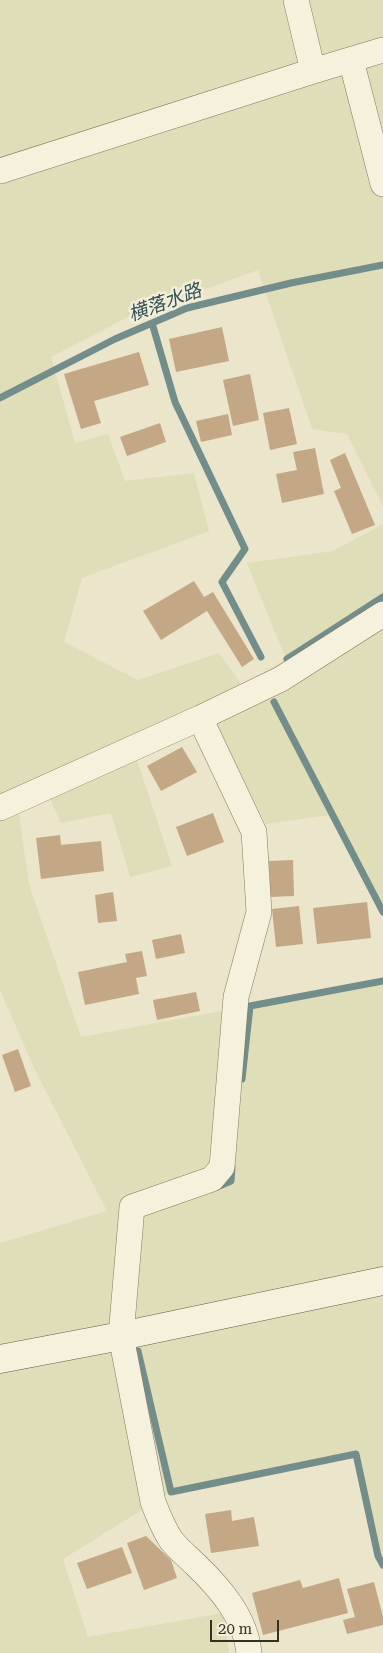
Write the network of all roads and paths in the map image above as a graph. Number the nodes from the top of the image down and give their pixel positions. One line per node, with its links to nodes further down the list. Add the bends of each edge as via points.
1 (296, 0): 4 (street)
2 (383, 50): 3 (street)
3 (351, 60): 4 (street); 6 (street)
4 (313, 71): 5 (street)
5 (0, 171)
6 (383, 184)
7 (383, 614): 8 (street, via 281,678)
8 (200, 718): 9 (street); 11 (street, via 254,832 259,912 236,997 222,1167 212,1179 132,1207)
9 (0, 808)
10 (383, 1281): 11 (street)
11 (121, 1336): 12 (street); 13 (street, via 153,1502 160,1522 172,1542 210,1578 238,1615)
12 (0, 1359)
13 (249, 1653)

